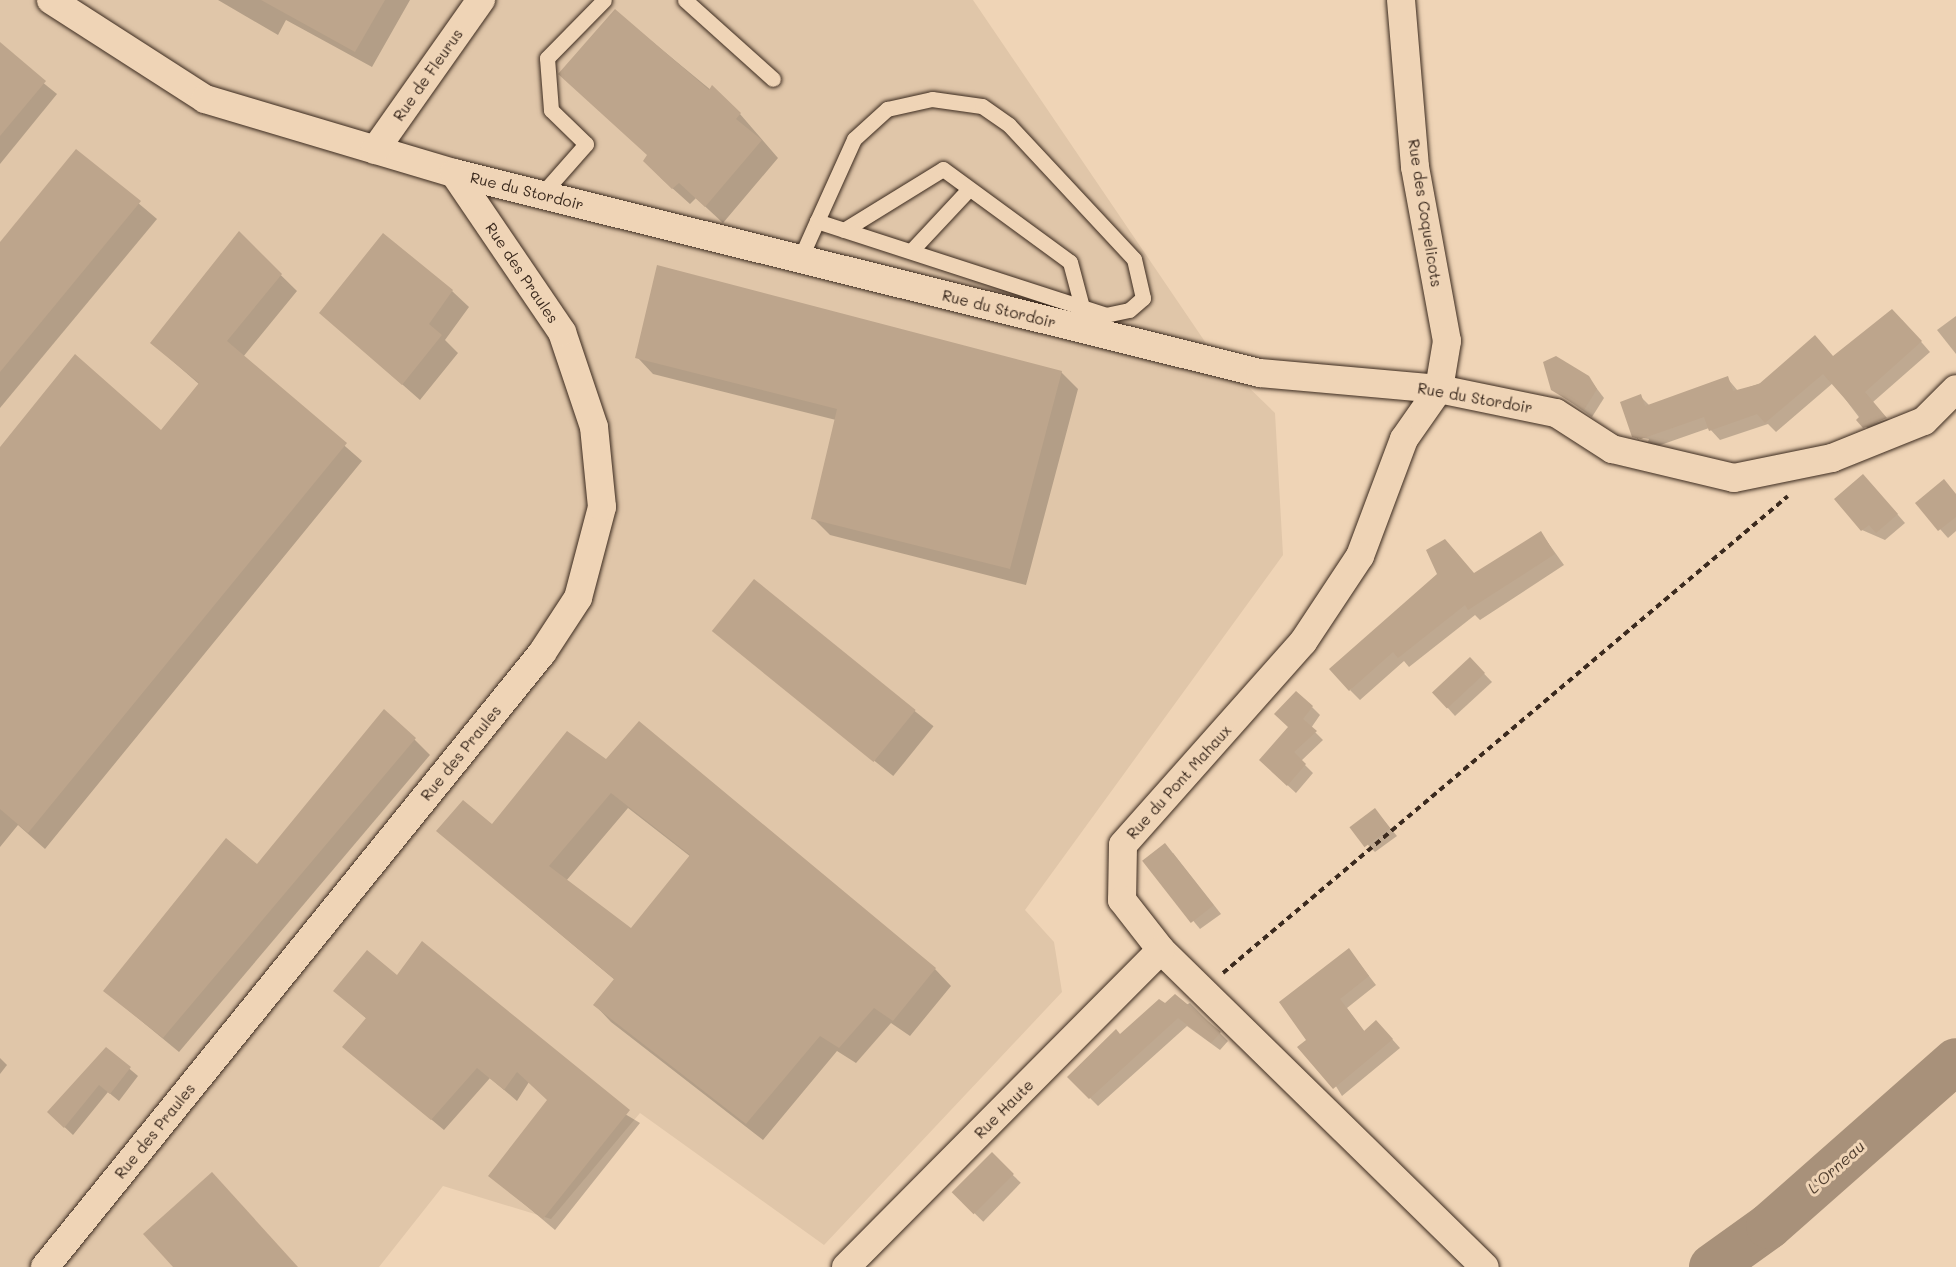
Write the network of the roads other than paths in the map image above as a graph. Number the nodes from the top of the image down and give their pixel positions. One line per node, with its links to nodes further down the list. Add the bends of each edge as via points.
1 (51, 0): 7 (street, Rue du Stordoir, via 205,99)
2 (482, 0): 7 (street, Rue de Fleurus)
3 (604, 0): 10 (lane, via 547,58 551,110 586,144)
4 (685, 0): 6 (lane)
5 (1401, 0): 16 (street, Rue des Coquelicots, via 1415,167 1447,341)
6 (773, 79)
7 (375, 150): 8 (street, Rue du Stordoir)
8 (454, 173): 10 (street, Rue du Stordoir); 19 (street, Rue des Praules, via 562,332 594,427 602,507 578,598 542,653)
9 (969, 189): 12 (lane, via 943,169); 13 (lane); 15 (lane, via 1070,262)
10 (541, 195): 14 (street, Rue du Stordoir)
11 (817, 221): 12 (lane); 14 (lane); 15 (lane, via 854,139 887,109 932,99 982,106 1009,125 1134,259 1143,298 1129,310 1106,315)
12 (844, 230): 13 (lane)
13 (911, 251): 15 (lane)
14 (800, 259): 16 (street, Rue du Stordoir, via 1260,374)
15 (1082, 307)
16 (1439, 389): 17 (street, Rue du Stordoir, via 1556,413 1612,449 1734,478 1832,458 1924,421); 18 (street, Rue du Pont Mahaux, via 1404,439 1360,556 1303,642 1123,845 1122,900)
17 (1956, 389)
18 (1161, 950): 20 (street, Rue Haute); 21 (street, Rue du Pont Mahaux)
19 (45, 1267)
20 (846, 1267)
21 (1485, 1267)

